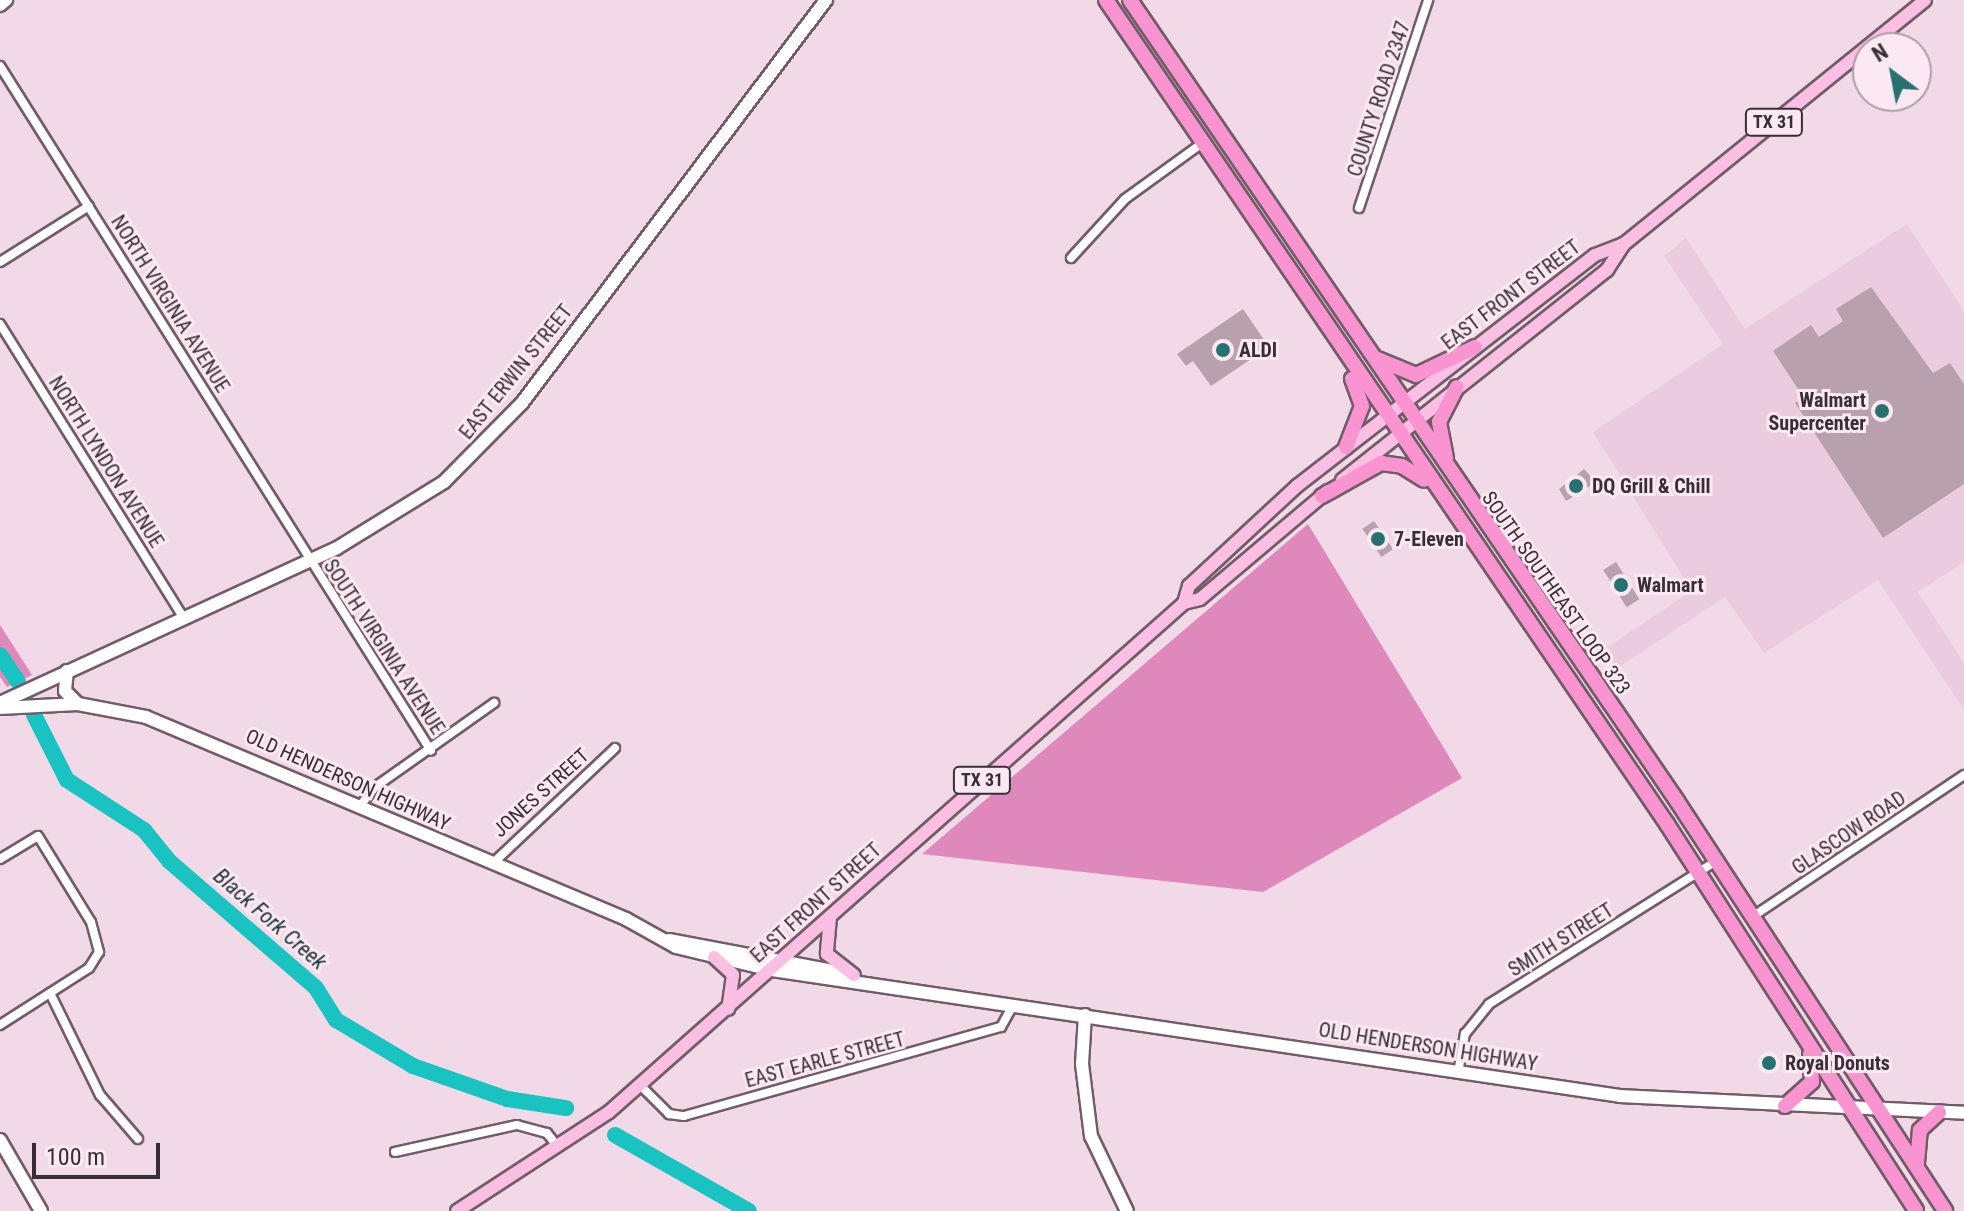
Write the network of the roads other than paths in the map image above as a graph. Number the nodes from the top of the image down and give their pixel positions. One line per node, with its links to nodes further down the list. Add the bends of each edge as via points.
1 (6, 0): 7 (main road)
2 (826, 0): 28 (main road, EAST ERWIN STREET, via 494,435 426,496)
3 (1106, 0): 9 (highway, SOUTH SOUTHEAST LOOP 323)
4 (1130, 0): 18 (highway, SOUTH SOUTHEAST LOOP 323)
5 (1428, 0): 11 (street, COUNTY ROAD 2347)
6 (1925, 0): 12 (main road, TX 31)
7 (0, 5)
8 (0, 66): 10 (street, NORTH VIRGINIA AVENUE)
9 (1201, 144): 13 (street, via 1125,199); 16 (highway, SOUTH SOUTHEAST LOOP 323)
10 (89, 206): 14 (street); 28 (street, NORTH VIRGINIA AVENUE)
11 (1359, 208)
12 (1624, 244): 17 (main road, EAST FRONT STREET / TX 31, via 1595,255); 19 (main road, EAST FRONT STREET / TX 31, via 1607,270)
13 (1071, 258)
14 (0, 262)
15 (0, 324): 30 (street, NORTH LYNDON AVENUE)
16 (1336, 342): 21 (highway, SOUTH SOUTHEAST LOOP 323); 24 (highway, via 1362,406)
17 (1475, 347): 18 (highway, via 1416,375); 20 (main road, EAST FRONT STREET / TX 31)
18 (1371, 356): 20 (highway, SOUTH SOUTHEAST LOOP 323)
19 (1457, 387): 22 (main road, EAST FRONT STREET / TX 31); 25 (highway, via 1438,429)
20 (1402, 404): 21 (main road, EAST FRONT STREET / TX 31); 22 (highway, SOUTH SOUTHEAST LOOP 323)
21 (1386, 416): 23 (highway, SOUTH SOUTHEAST LOOP 323); 24 (main road, EAST FRONT STREET / TX 31)
22 (1414, 421): 23 (main road, EAST FRONT STREET / TX 31); 25 (highway, SOUTH SOUTHEAST LOOP 323)
23 (1398, 434): 26 (highway, SOUTH SOUTHEAST LOOP 323); 27 (main road, EAST FRONT STREET / TX 31)
24 (1346, 447): 29 (main road, EAST FRONT STREET / TX 31, via 1189,586)
25 (1455, 481): 32 (highway, SOUTH SOUTHEAST LOOP 323)
26 (1432, 486): 27 (highway, via 1402,466 1381,463); 33 (highway, SOUTH SOUTHEAST LOOP 323)
27 (1322, 496): 29 (main road, EAST FRONT STREET / TX 31, via 1200,599)
28 (310, 561): 30 (main road, EAST ERWIN STREET); 38 (street, SOUTH VIRGINIA AVENUE)
29 (1184, 603): 45 (main road, EAST FRONT STREET / TX 31)
30 (183, 617): 31 (main road, EAST ERWIN STREET)
31 (67, 671): 35 (main road, via 65,691); 36 (main road, EAST ERWIN STREET)
32 (1586, 673): 33 (highway); 42 (highway, SOUTH SOUTHEAST LOOP 323)
33 (1568, 684): 44 (highway, SOUTH SOUTHEAST LOOP 323)
34 (494, 703): 38 (street)
35 (78, 704): 36 (main road, OLD HENDERSON HIGHWAY); 40 (main road, OLD HENDERSON HIGHWAY, via 168,724)
36 (0, 705)
37 (615, 748): 43 (street, JONES STREET)
38 (431, 751): 40 (street, via 375,787)
39 (1964, 775): 46 (street, GLASCOW ROAD)
40 (359, 807): 43 (main road, OLD HENDERSON HIGHWAY)
41 (0, 859): 53 (street, via 38,836 91,922 97,959)
42 (1716, 861): 44 (street, SMITH STREET); 46 (highway, SOUTH SOUTHEAST LOOP 323)
43 (492, 864): 47 (main road, OLD HENDERSON HIGHWAY)
44 (1699, 872): 58 (highway, SOUTH SOUTHEAST LOOP 323); 59 (street, SMITH STREET, via 1482,1011 1465,1034)
45 (830, 917): 49 (main road, EAST FRONT STREET / TX 31); 51 (main road, via 828,958)
46 (1752, 917): 63 (highway, SOUTH SOUTHEAST LOOP 323)
47 (669, 940): 48 (main road, OLD HENDERSON HIGHWAY); 49 (main road, OLD HENDERSON HIGHWAY)
48 (714, 957): 50 (main road, OLD HENDERSON HIGHWAY); 55 (main road, via 733,975)
49 (783, 960): 50 (main road, EAST FRONT STREET / TX 31); 51 (main road, OLD HENDERSON HIGHWAY)
50 (772, 970): 52 (main road, OLD HENDERSON HIGHWAY); 55 (main road, EAST FRONT STREET / TX 31)
51 (854, 975): 52 (main road, OLD HENDERSON HIGHWAY)
52 (890, 985): 54 (main road, OLD HENDERSON HIGHWAY)
53 (50, 993): 57 (street); 66 (street, via 100,1095)
54 (1014, 1004): 56 (main road, OLD HENDERSON HIGHWAY); 60 (street, EAST EARLE STREET, via 1001,1027 684,1116 669,1114)
55 (728, 1009): 60 (main road, EAST FRONT STREET / TX 31)
56 (1085, 1015): 59 (main road, OLD HENDERSON HIGHWAY); 73 (main road, via 1082,1064 1091,1136)
57 (0, 1025)
58 (1808, 1042): 61 (highway, via 1812,1082); 62 (highway, SOUTH SOUTHEAST LOOP 323)
59 (1458, 1073): 61 (main road, OLD HENDERSON HIGHWAY, via 1620,1096)
60 (641, 1086): 68 (main road, EAST FRONT STREET / TX 31)
61 (1785, 1106): 62 (main road, OLD HENDERSON HIGHWAY)
62 (1850, 1109): 63 (main road, OLD HENDERSON HIGHWAY); 74 (highway, SOUTH SOUTHEAST LOOP 323)
63 (1880, 1110): 64 (main road, OLD HENDERSON HIGHWAY); 70 (highway, SOUTH SOUTHEAST LOOP 323)
64 (1939, 1112): 65 (main road, OLD HENDERSON HIGHWAY); 70 (highway, via 1915,1142)
65 (1964, 1113)
66 (138, 1139)
67 (0, 1140): 71 (main road)
68 (558, 1147): 69 (street, via 547,1133 517,1125); 72 (main road, EAST FRONT STREET / TX 31)
69 (395, 1152)
70 (1917, 1168): 75 (highway, SOUTH SOUTHEAST LOOP 323)
71 (41, 1211)
72 (457, 1211)
73 (1127, 1211)
74 (1916, 1211)
75 (1945, 1211)

